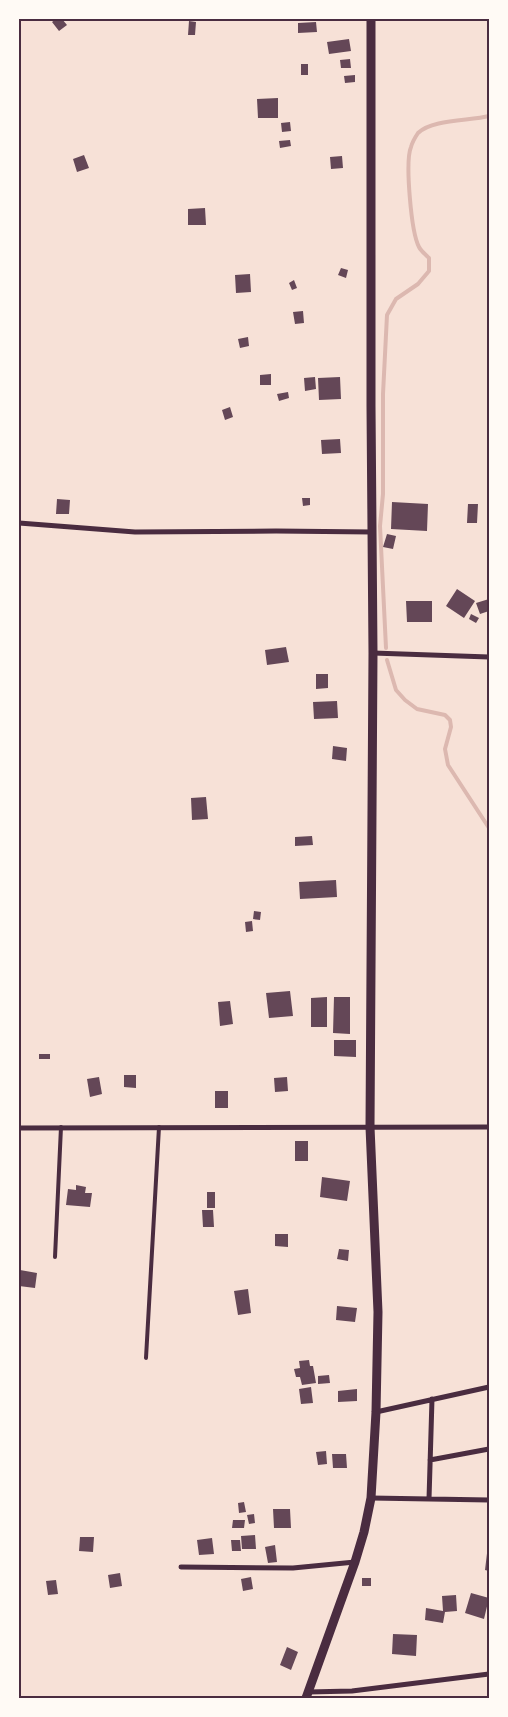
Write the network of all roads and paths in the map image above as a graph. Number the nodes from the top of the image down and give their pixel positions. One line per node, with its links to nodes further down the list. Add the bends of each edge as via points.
1 (371, 19): 3 (street)
2 (19, 523): 3 (street, via 135,532)
3 (372, 532): 4 (street)
4 (373, 654): 5 (street); 8 (street)
5 (489, 657)
6 (61, 1127): 7 (street); 10 (street); 11 (lane)
7 (159, 1127): 8 (street); 12 (lane)
8 (370, 1127): 9 (street); 15 (street, via 378,1312)
9 (489, 1127)
10 (19, 1128)
11 (55, 1258)
12 (146, 1358)
13 (489, 1387): 14 (street)
14 (432, 1400): 15 (street); 17 (street)
15 (376, 1412): 18 (street)
16 (489, 1449): 17 (street)
17 (430, 1460): 19 (street)
18 (371, 1498): 19 (street); 21 (street)
19 (429, 1499): 20 (street)
20 (489, 1500)
21 (355, 1562): 22 (street, via 293,1568); 24 (street)
22 (181, 1567)
23 (489, 1674): 24 (street)
24 (307, 1695)

